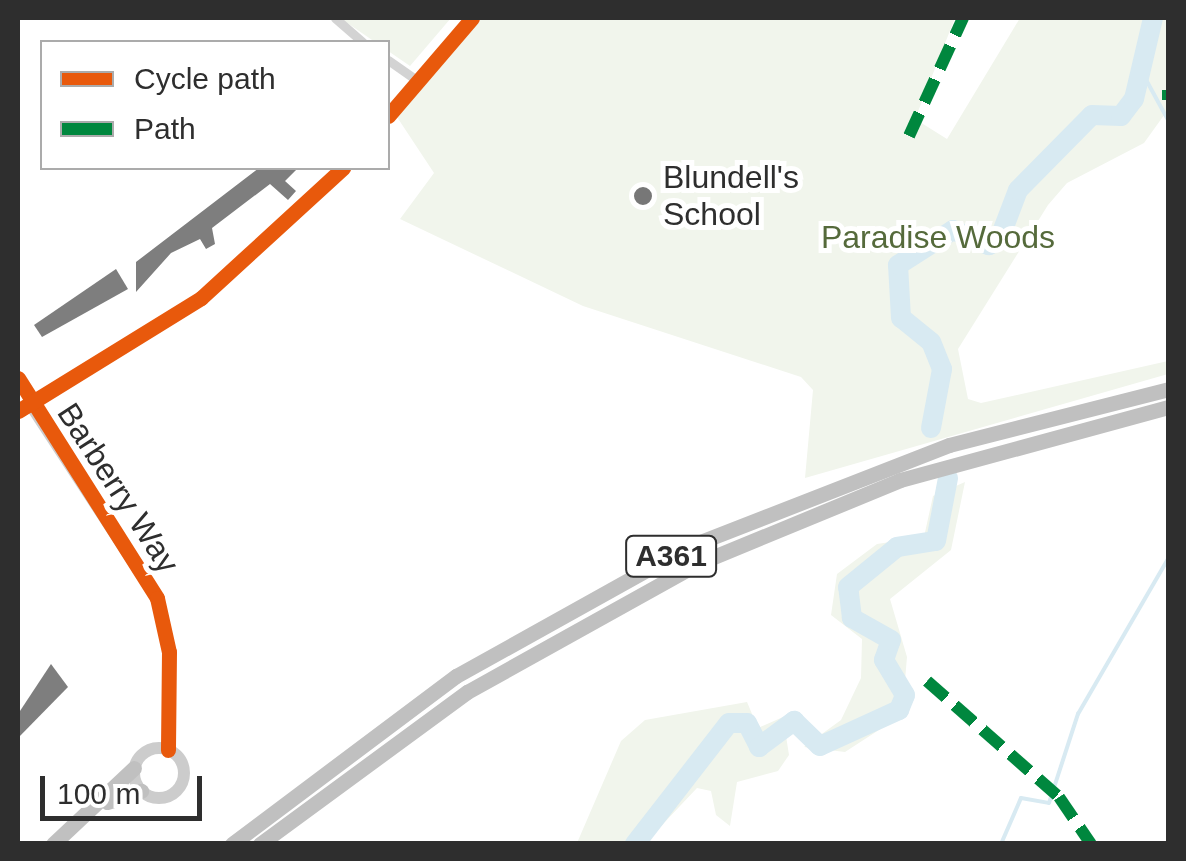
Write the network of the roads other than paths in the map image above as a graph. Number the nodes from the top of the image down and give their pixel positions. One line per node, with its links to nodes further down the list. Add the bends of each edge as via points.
1 (335, 18): 3 (street)
2 (472, 18): 5 (street)
3 (360, 40)
4 (390, 61): 5 (street)
5 (418, 81): 6 (street)
6 (390, 114)
7 (341, 170): 10 (street, via 201,298)
8 (18, 378): 10 (street, Barberry Way)
9 (1168, 389): 20 (highway, A361, via 948,445 690,546 456,676)
10 (30, 404): 12 (street); 13 (street, Barberry Way, via 153,589 170,652)
11 (1168, 407): 21 (highway, A361, via 900,480 699,564 467,692)
12 (18, 412)
13 (166, 705): 14 (street, Barberry Way); 15 (street, Barberry Way)
14 (168, 750): 15 (street); 17 (street, via 182,764 181,784 160,798)
15 (146, 751): 16 (street)
16 (134, 768): 17 (street); 18 (highway)
17 (141, 791): 18 (highway)
18 (104, 803): 19 (highway)
19 (53, 844)
20 (232, 844)
21 (260, 844)

